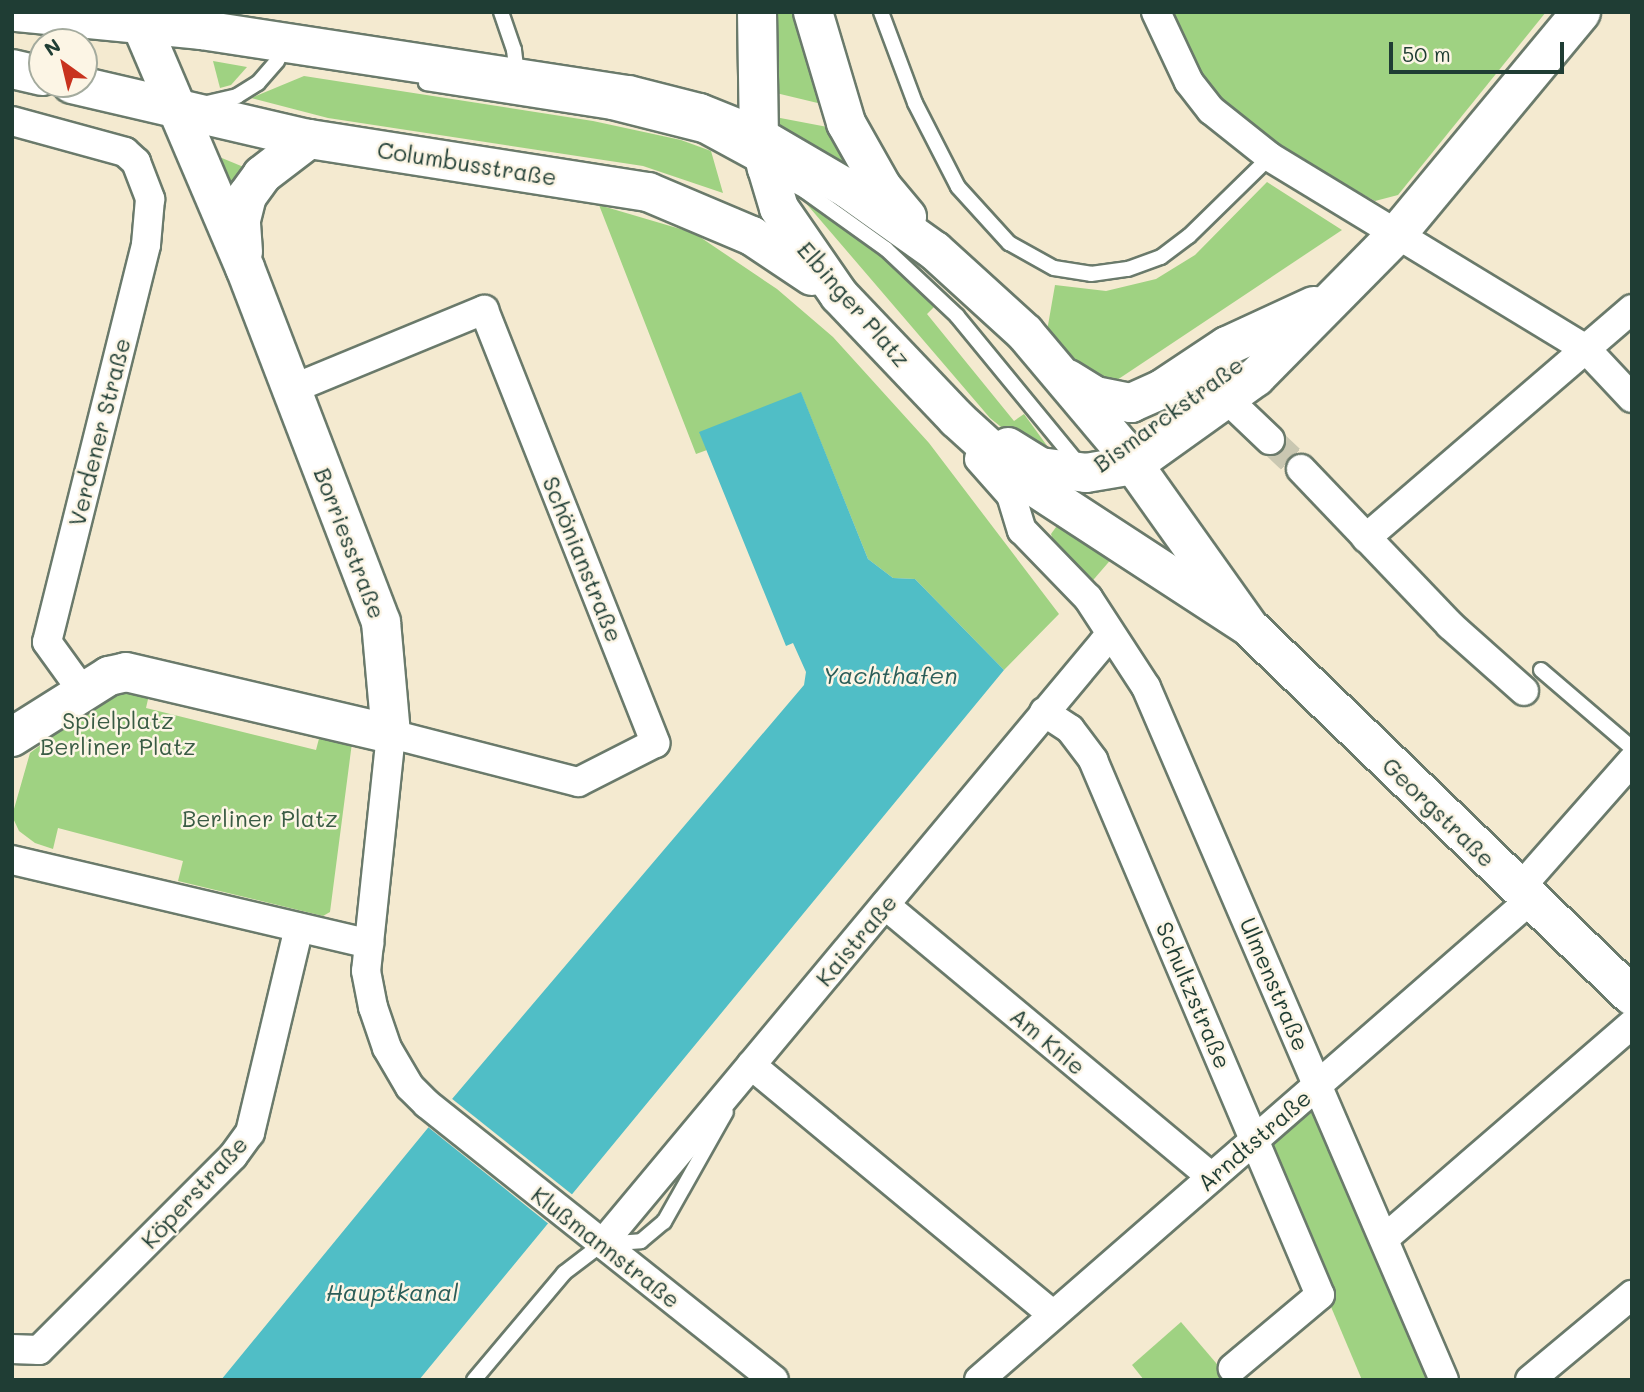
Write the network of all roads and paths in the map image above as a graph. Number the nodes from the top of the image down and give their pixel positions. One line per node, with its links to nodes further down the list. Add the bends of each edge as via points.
1 (17, 12): 8 (main road)
2 (501, 12): 11 (lane, via 514,50)
3 (757, 12): 17 (main road)
4 (813, 12): 20 (main road, via 831,81 853,136 882,187)
5 (881, 12): 18 (lane, via 919,113 958,187 1009,243 1054,268 1091,274 1128,269 1161,257)
6 (1156, 12): 18 (street, via 1189,82 1211,110)
7 (1581, 12): 19 (main road, Bismarckstraße)
8 (137, 16): 9 (lane); 11 (main road); 14 (main road, Borriesstraße)
9 (193, 46)
10 (254, 56): 14 (lane, via 285,61 237,96)
11 (517, 80): 17 (main road, via 628,95 699,113)
12 (414, 82): 17 (lane, via 611,112)
13 (98, 90): 14 (main road, Columbusstraße)
14 (177, 110): 16 (main road, Columbusstraße); 21 (main road, Borriesstraße)
15 (12, 121): 43 (street, Verdener Straße, via 113,146 136,162 150,198 146,245 47,642)
16 (309, 139): 21 (main road, via 262,175 247,196 240,220); 23 (main road, Columbusstraße, via 648,192 752,236)
17 (763, 152): 20 (main road, via 848,189); 23 (main road, Elbinger Platz, via 790,227); 35 (lane, via 921,280 1001,367)
18 (1270, 157): 19 (street)
19 (1397, 234): 22 (main road, Bismarckstraße); 26 (street)
20 (935, 251): 27 (main road)
21 (245, 268): 28 (main road, Borriesstraße)
22 (1351, 282): 24 (main road, Bismarckstraße); 30 (main road, Bismarckstraße)
23 (839, 295): 31 (main road, Elbinger Platz)
24 (1314, 306): 27 (main road, Bismarckstraße, via 1227,346 1162,389 1131,403 1095,396); 33 (main road, Bismarckstraße)
25 (1632, 309): 26 (street)
26 (1586, 349): 29 (street); 37 (street)
27 (1068, 379): 33 (main road)
28 (292, 389): 45 (main road, Borriesstraße, via 382,622); 45 (street, Schönianstraße, via 484,310 655,743 578,782)
29 (1632, 398)
30 (1228, 400): 32 (street); 33 (main road, Bismarckstraße)
31 (957, 419): 35 (main road, Elbinger Platz, via 1040,467); 36 (main road, Elbinger Platz, via 1015,473); 38 (street, Elbinger Platz, via 980,460 1011,495 1023,530)
32 (1270, 440)
33 (1127, 456): 35 (main road, Bismarckstraße); 40 (main road, Georgstraße)
34 (1301, 469): 37 (street)
35 (1086, 473): 36 (main road)
36 (1058, 502): 38 (street, via 1041,535); 40 (main road, Georgstraße)
37 (1366, 538): 42 (street, via 1450,625)
38 (1049, 556): 39 (street, Elbinger Platz)
39 (1088, 598): 41 (street, Ulmenstraße)
40 (1248, 626): 49 (main road, Georgstraße)
41 (1109, 636): 44 (street, Kaistraße); 56 (street, Ulmenstraße, via 1146,687 1161,719)
42 (1533, 681): 47 (lane)
43 (83, 692): 45 (main road, via 108,676 148,674); 46 (main road)
44 (1044, 712): 50 (street, Kaistraße); 58 (street, Schultzstraße, via 1070,729 1093,760)
45 (391, 734): 52 (street, Borriesstraße)
46 (13, 741)
47 (1631, 760): 49 (street, Arndtstraße)
48 (12, 860): 51 (street)
49 (1525, 894): 53 (main road, Georgstraße); 56 (street, Arndtstraße)
50 (885, 905): 55 (street, Kaistraße); 59 (street, Am Knie)
51 (299, 928): 52 (street); 64 (street, Köperstraße, via 250,1133 233,1156 39,1350)
52 (369, 944): 57 (street, Borriesstraße, via 366,971 387,1048 410,1087)
53 (1632, 996)
54 (1632, 1024): 60 (street)
55 (751, 1065): 61 (street, Kaistraße); 63 (street)
56 (1318, 1084): 58 (street, Arndtstraße); 60 (street, Ulmenstraße)
57 (438, 1113): 61 (street, Klußmannstraße)
58 (1255, 1139): 59 (street, Arndtstraße); 65 (street, Schultzstraße, via 1320,1295)
59 (1211, 1177): 63 (street, Arndtstraße)
60 (1384, 1239): 69 (street, Ulmenstraße)
61 (602, 1244): 66 (street, Klußmannstraße); 67 (lane, via 564,1273)
62 (1632, 1295): 70 (street)
63 (1053, 1315): 68 (street, Arndtstraße)
64 (12, 1349)
65 (1233, 1368)
66 (761, 1376)
67 (474, 1380)
68 (979, 1380)
69 (1444, 1380)
70 (1530, 1380)

